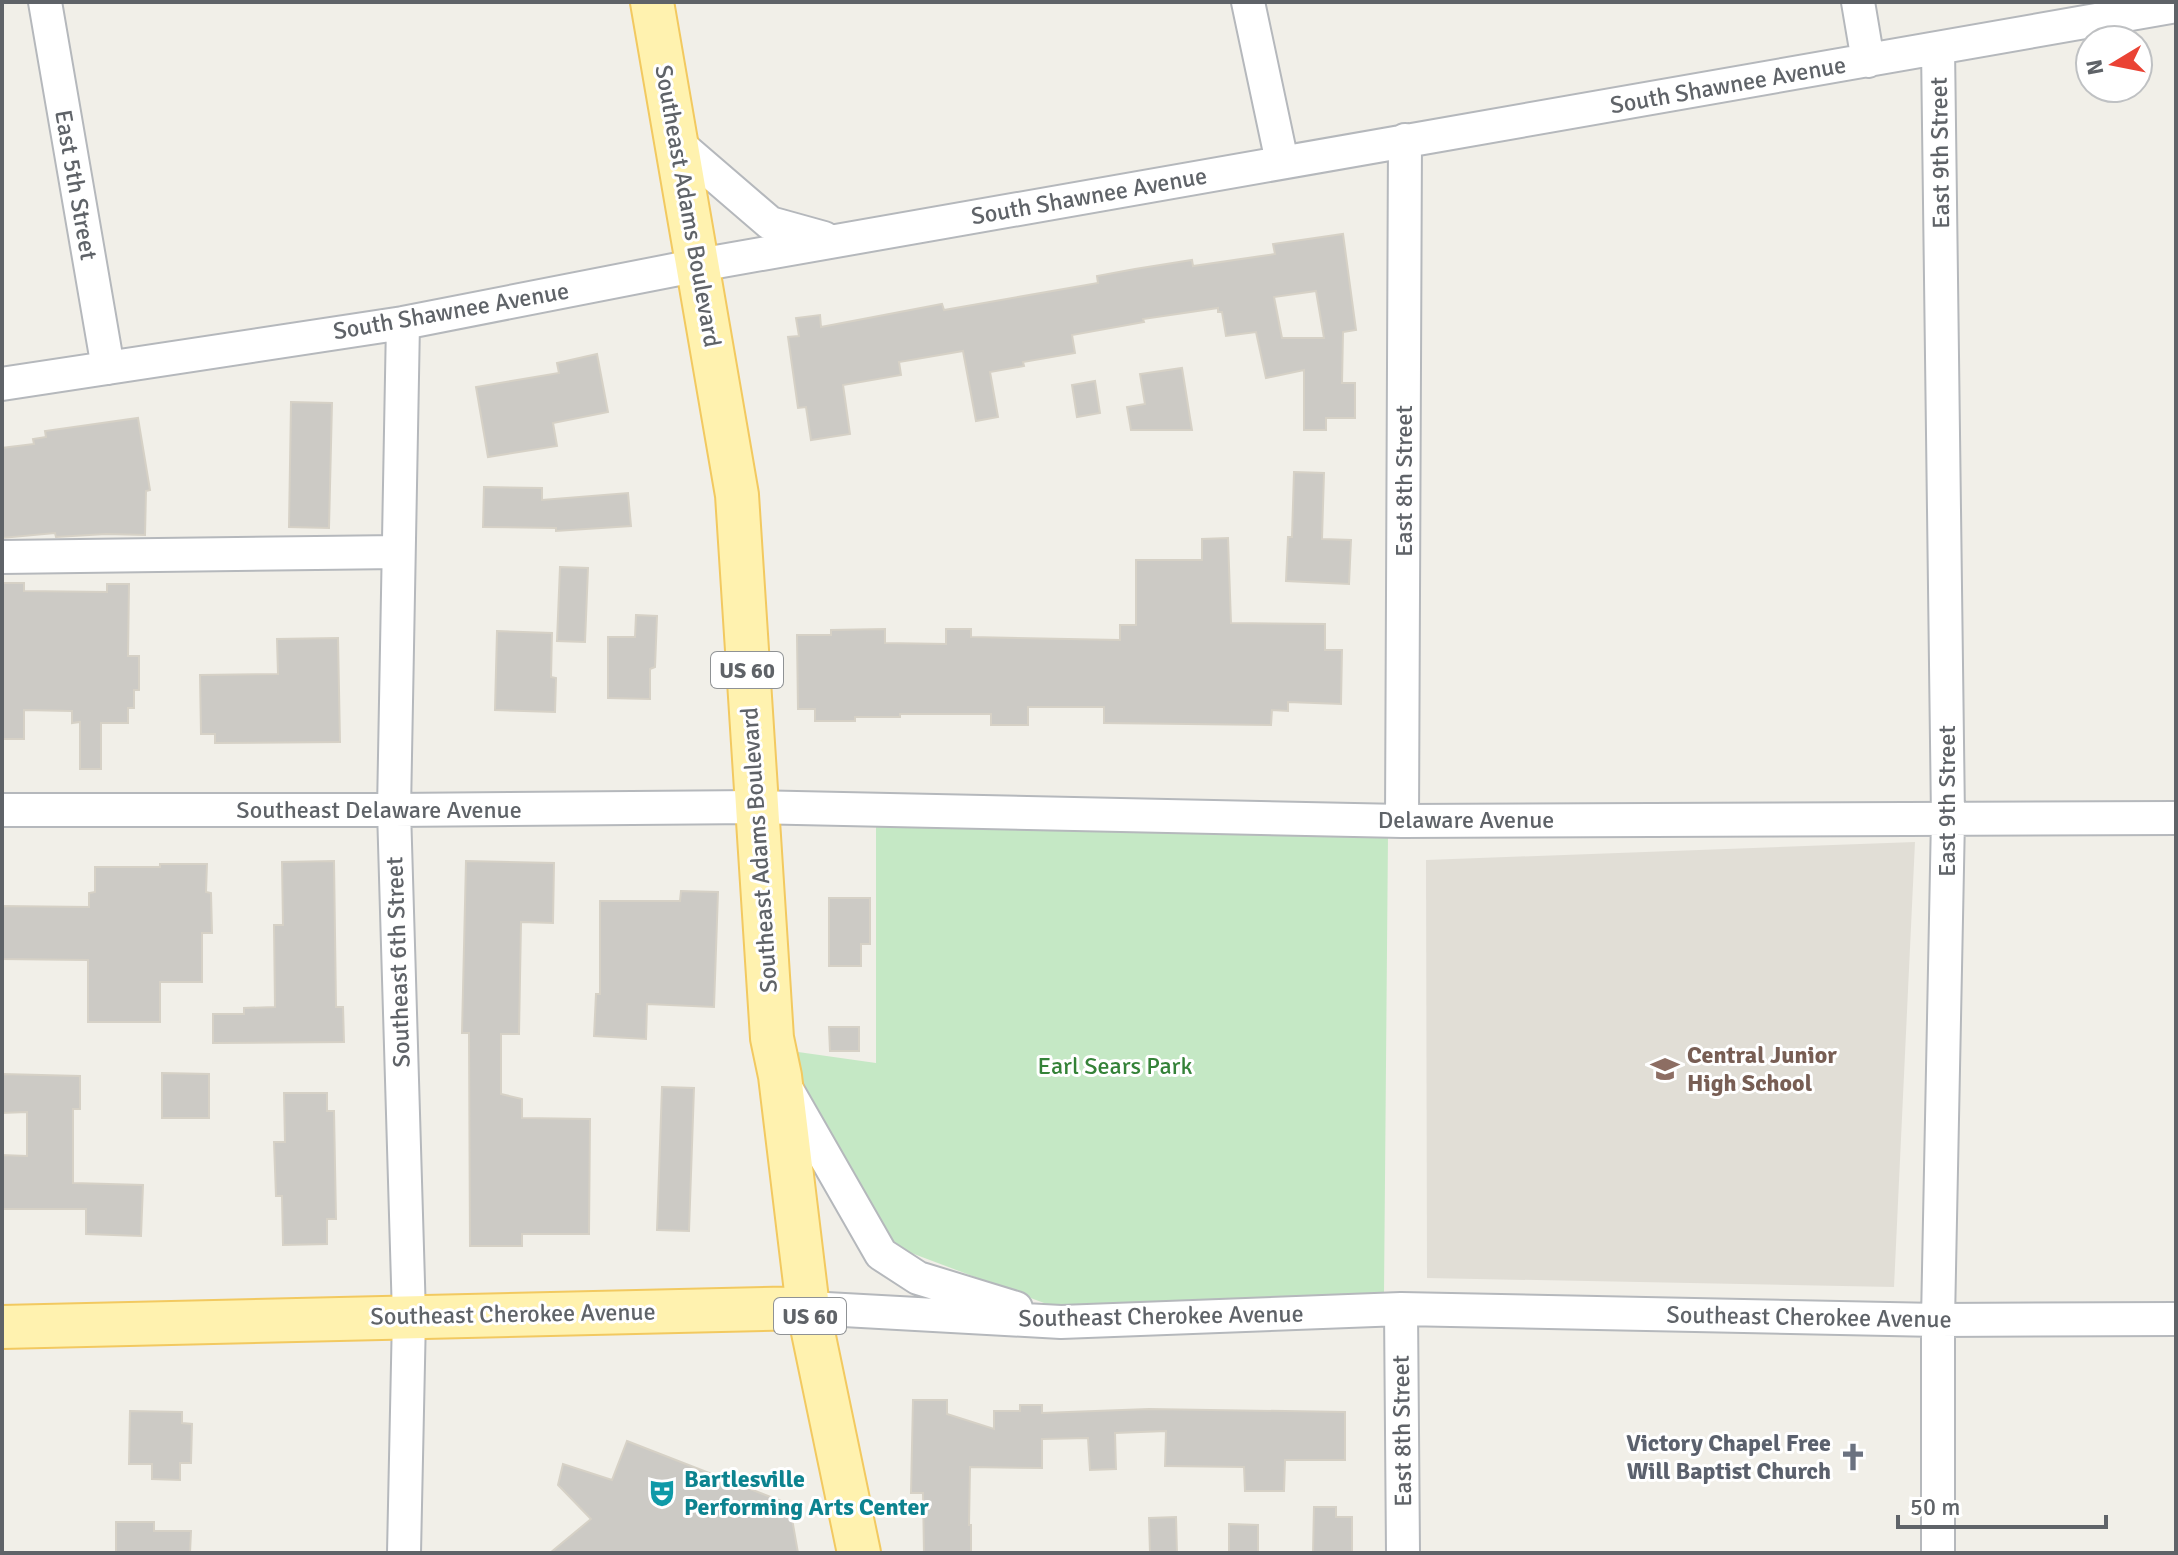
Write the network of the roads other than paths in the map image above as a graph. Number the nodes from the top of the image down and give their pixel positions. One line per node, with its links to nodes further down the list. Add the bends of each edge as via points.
1 (45, 2): 14 (street, East 5th Street)
2 (652, 2): 9 (main road, Southeast Adams Boulevard / US 60)
3 (1248, 2): 10 (street)
4 (1858, 2): 7 (street)
5 (2176, 6): 6 (street, South Shawnee Avenue)
6 (1938, 48): 7 (street, South Shawnee Avenue); 21 (street, East 9th Street)
7 (1868, 61): 8 (street, South Shawnee Avenue)
8 (1405, 140): 10 (street, South Shawnee Avenue); 23 (street, East 8th Street)
9 (677, 143): 11 (street, via 770,223); 12 (main road, Southeast Adams Boulevard / US 60)
10 (1282, 162): 11 (street, South Shawnee Avenue)
11 (835, 241): 12 (street, South Shawnee Avenue)
12 (699, 265): 13 (street, South Shawnee Avenue); 18 (main road, Southeast Adams Boulevard / US 60, via 737,495)
13 (403, 323): 14 (street, South Shawnee Avenue); 16 (street, Southeast 6th Street)
14 (108, 368): 15 (street, South Shawnee Avenue)
15 (2, 384)
16 (398, 552): 17 (street); 20 (street, Southeast 6th Street)
17 (2, 557)
18 (756, 807): 20 (street, Southeast Delaware Avenue); 23 (street, Delaware Avenue); 24 (main road, Southeast Adams Boulevard / US 60, via 772,1038)
19 (2, 810): 20 (street, Southeast Delaware Avenue)
20 (394, 810): 27 (street, Southeast 6th Street)
21 (1948, 818): 22 (street, Delaware Avenue); 23 (street, Delaware Avenue); 29 (street, East 9th Street)
22 (2176, 818)
23 (1402, 821)
24 (780, 1076): 25 (main road, Southeast Adams Boulevard / US 60); 30 (street, via 881,1254 918,1278)
25 (808, 1308): 27 (main road, Southeast Cherokee Avenue); 30 (street, Southeast Cherokee Avenue); 33 (main road, Southeast Adams Boulevard / US 60)
26 (1401, 1309): 29 (street, Southeast Cherokee Avenue); 30 (street, Southeast Cherokee Avenue); 34 (street, East 8th Street)
27 (409, 1316): 31 (main road, Southeast Cherokee Avenue); 32 (street, Southeast 6th Street)
28 (2176, 1319): 29 (street, Southeast Cherokee Avenue)
29 (1938, 1320): 35 (street, East 9th Street)
30 (1061, 1322)
31 (2, 1327)
32 (404, 1553)
33 (859, 1553)
34 (1403, 1553)
35 (1938, 1553)

